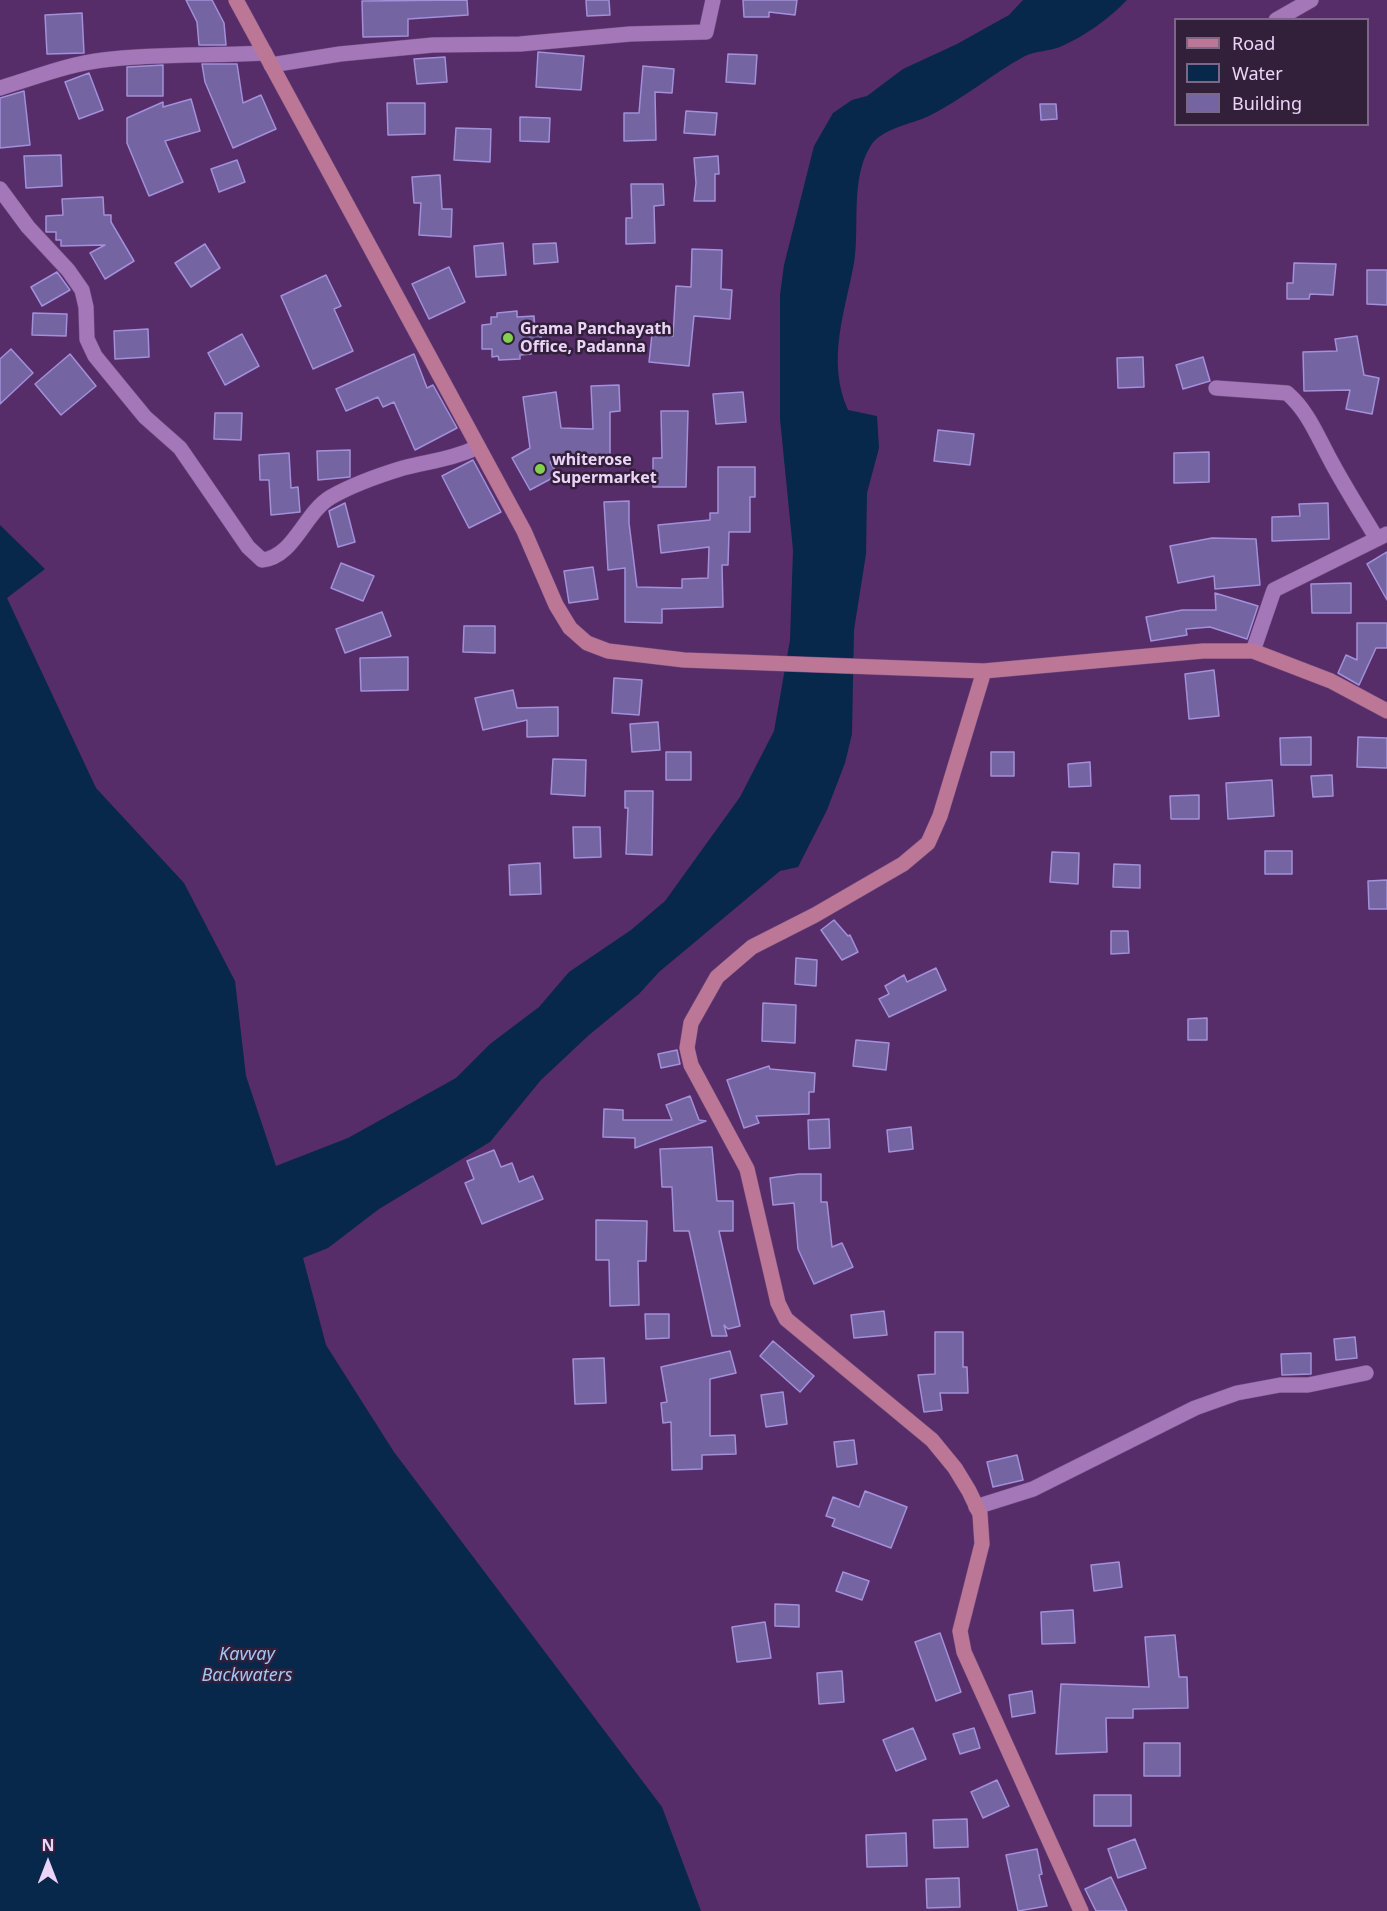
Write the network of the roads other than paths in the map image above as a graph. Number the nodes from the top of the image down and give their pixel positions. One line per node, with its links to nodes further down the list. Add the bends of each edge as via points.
1 (236, 0): 5 (main road)
2 (713, 0): 5 (street, via 706,32 520,44 433,45)
3 (1311, 0): 4 (street)
4 (1280, 18)
5 (268, 59): 6 (street, via 160,55 101,60); 9 (main road)
6 (0, 88)
7 (0, 189): 9 (street, via 82,290 87,339 95,356 145,417 180,448 248,547 262,560 272,559 285,550 312,512 330,498 404,468 435,463)
8 (1216, 388): 10 (street, via 1287,393 1296,400 1331,462)
9 (478, 447): 12 (main road, via 524,531 556,605 570,628 587,643 608,651 684,660)
10 (1382, 536): 11 (street, via 1274,590)
11 (1253, 651): 12 (main road, via 1203,651); 13 (main road, via 1331,681)
12 (984, 671): 15 (main road, via 928,843 903,864 752,947 717,977 691,1023 687,1048 691,1065 747,1169 778,1304 786,1318 932,1440 955,1468)
13 (1387, 711)
14 (1366, 1373): 15 (street, via 1308,1385 1280,1385 1205,1404 1033,1489)
15 (976, 1506): 16 (main road, via 982,1544 960,1631 964,1652)
16 (1081, 1911)

